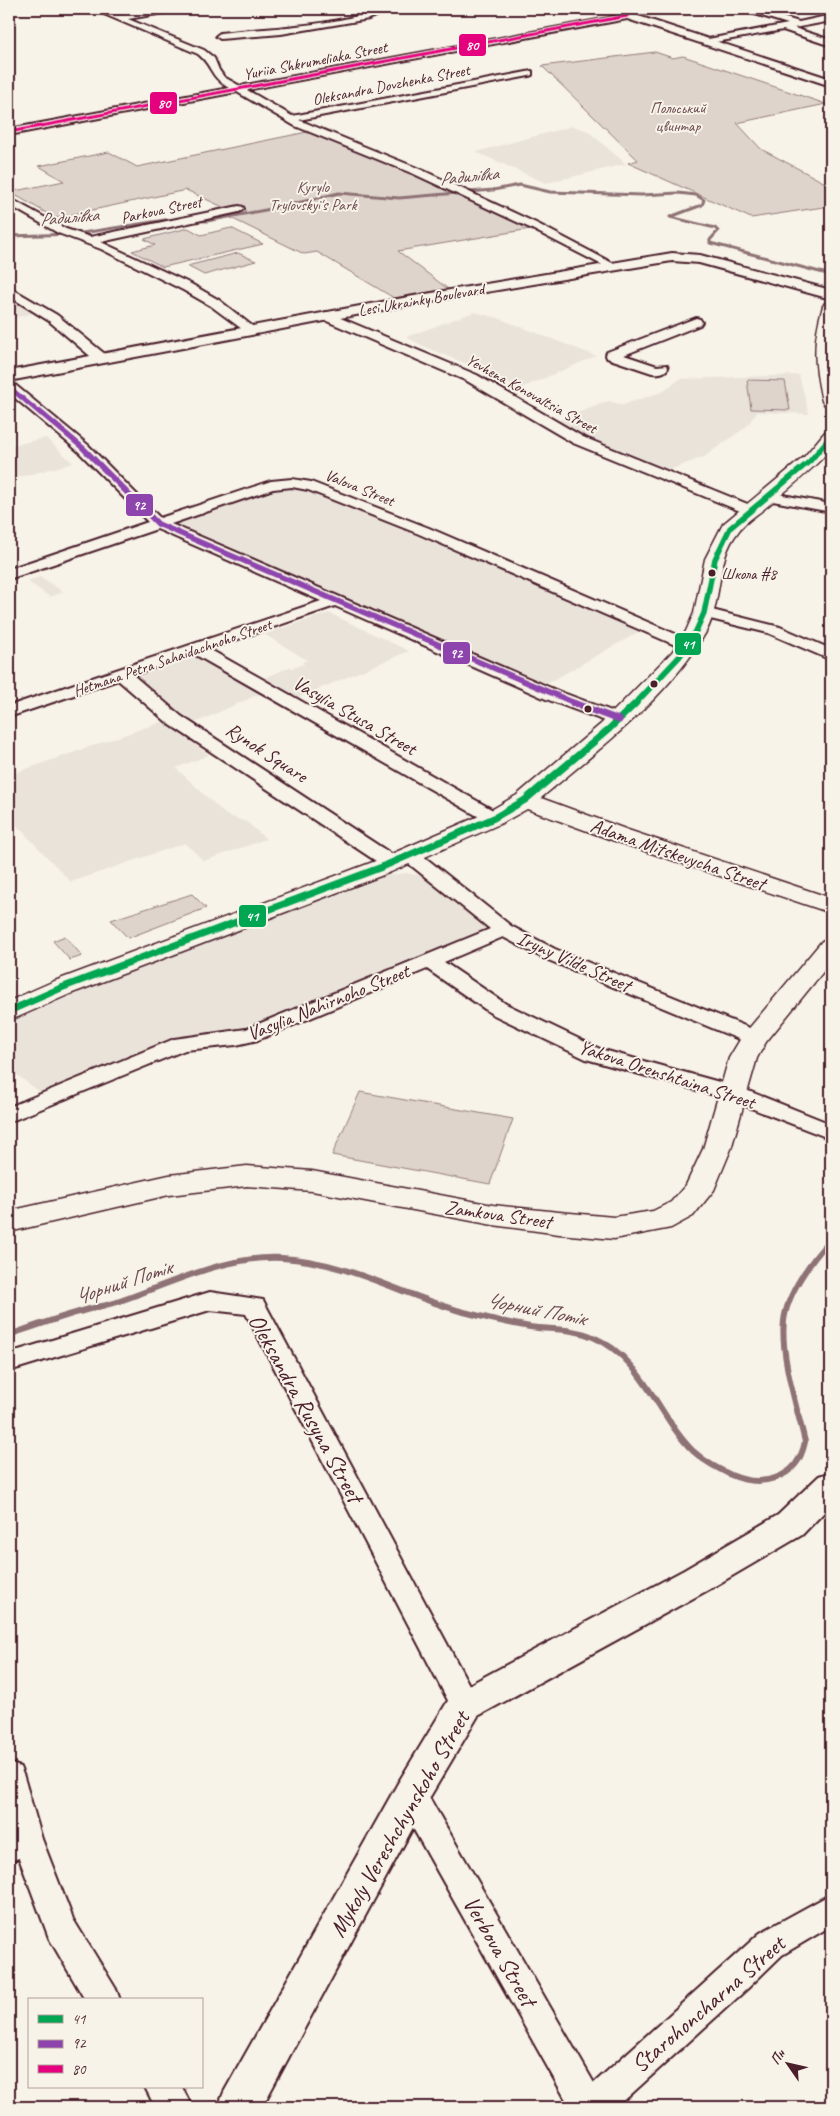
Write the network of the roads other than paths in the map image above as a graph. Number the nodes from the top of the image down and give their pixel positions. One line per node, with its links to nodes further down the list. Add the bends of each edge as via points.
1 (96, 9): 7 (street)
2 (168, 9): 7 (street)
3 (389, 9): 11 (street, via 365,17 280,31)
4 (606, 9): 6 (street)
5 (748, 9): 9 (street)
6 (627, 16): 12 (street); 16 (street, Yuriia Shkrumeliaka Street)
7 (118, 18): 16 (street, via 201,52 211,60 221,79)
8 (831, 18): 9 (street)
9 (800, 25): 10 (street)
10 (785, 28): 12 (street); 13 (street)
11 (220, 36)
12 (708, 42): 15 (street)
13 (831, 43)
14 (529, 73): 17 (street, Oleksandra Dovzhenka Street)
15 (831, 83)
16 (238, 90): 17 (street); 18 (street, Yuriia Shkrumeliaka Street)
17 (290, 119): 24 (street, via 418,172)
18 (9, 132)
19 (9, 201): 21 (street)
20 (239, 209): 23 (street, Parkova Street)
21 (27, 212): 22 (street); 23 (street)
22 (9, 214)
23 (89, 241): 30 (street, via 187,287)
24 (612, 266): 26 (street, Lesi Ukrainky Boulevard, via 687,256); 28 (street, Lesi Ukrainky Boulevard)
25 (9, 291): 32 (street, via 53,318)
26 (831, 294)
27 (831, 306): 31 (main road)
28 (326, 316): 30 (street, Lesi Ukrainky Boulevard); 41 (street, Yevhena Konovaltsia Street, via 466,375 542,421 588,444)
29 (696, 322): 34 (street, via 612,355 657,370)
30 (250, 329): 32 (street, Lesi Ukrainky Boulevard)
31 (827, 332): 33 (main road)
32 (101, 358): 35 (street, Lesi Ukrainky Boulevard)
33 (826, 361): 37 (main road)
34 (662, 368)
35 (9, 376)
36 (9, 387): 42 (street, via 83,448)
37 (831, 401)
38 (831, 436): 39 (main road, via 810,461)
39 (767, 496): 40 (street); 41 (main road)
40 (831, 508)
41 (750, 510): 45 (main road, via 730,528 720,546)
42 (157, 523): 43 (street, Valova Street); 44 (street); 46 (street, Valova Street, via 271,485 292,483 311,486)
43 (9, 574)
44 (335, 601): 47 (street, Hetmana Petra Sahaidachnoho Street); 51 (street, via 552,695)
45 (704, 614): 46 (main road); 48 (street, via 774,630)
46 (688, 645): 51 (main road)
47 (196, 648): 49 (street, Hetmana Petra Sahaidachnoho Street); 53 (street, Vasylia Stusa Street)
48 (831, 655)
49 (121, 674): 50 (street, Hetmana Petra Sahaidachnoho Street); 54 (street, Rynok Square, via 175,720)
50 (9, 712)
51 (619, 720): 52 (main road)
52 (525, 800): 53 (main road); 55 (main road, Adama Mitskevycha Street)
53 (494, 818): 54 (main road)
54 (401, 859): 56 (street, Iryny Vilde Street); 59 (main road, via 61,988)
55 (831, 906)
56 (504, 930): 58 (street, Vasylia Nahirnoho Street); 60 (street, Iryny Vilde Street, via 561,958)
57 (831, 946): 60 (main road, Zamkova Street)
58 (429, 961): 61 (street, Yakova Orenshtaina Street, via 499,1008 593,1054); 62 (street, Vasylia Nahirnoho Street, via 251,1035 181,1044)
59 (9, 1011)
60 (755, 1038): 61 (main road, Zamkova Street, via 744,1058)
61 (733, 1093): 63 (street, Yakova Orenshtaina Street); 64 (main road, Zamkova Street, via 717,1149 699,1190 682,1209 660,1221 614,1228 559,1223 493,1215 312,1182 247,1176 169,1185)
62 (9, 1115)
63 (831, 1132)
64 (9, 1222)
65 (9, 1362): 67 (street, Oleksandra Rusyna Street, via 210,1302 254,1306)
66 (831, 1485): 67 (street, Mykoly Vereshchynskoho Street, via 790,1525 696,1580)
67 (465, 1705): 69 (street, Mykoly Vereshchynskoho Street)
68 (9, 1777): 70 (street)
69 (412, 1795): 75 (street, Mykoly Vereshchynskoho Street); 76 (street, Verbova Street)
70 (18, 1843): 72 (street, via 60,1927)
71 (831, 1909): 76 (street, Starohoncharna Street, via 771,1944)
72 (103, 1998)
73 (163, 2088): 74 (street)
74 (175, 2107)
75 (239, 2107)
76 (590, 2107)

